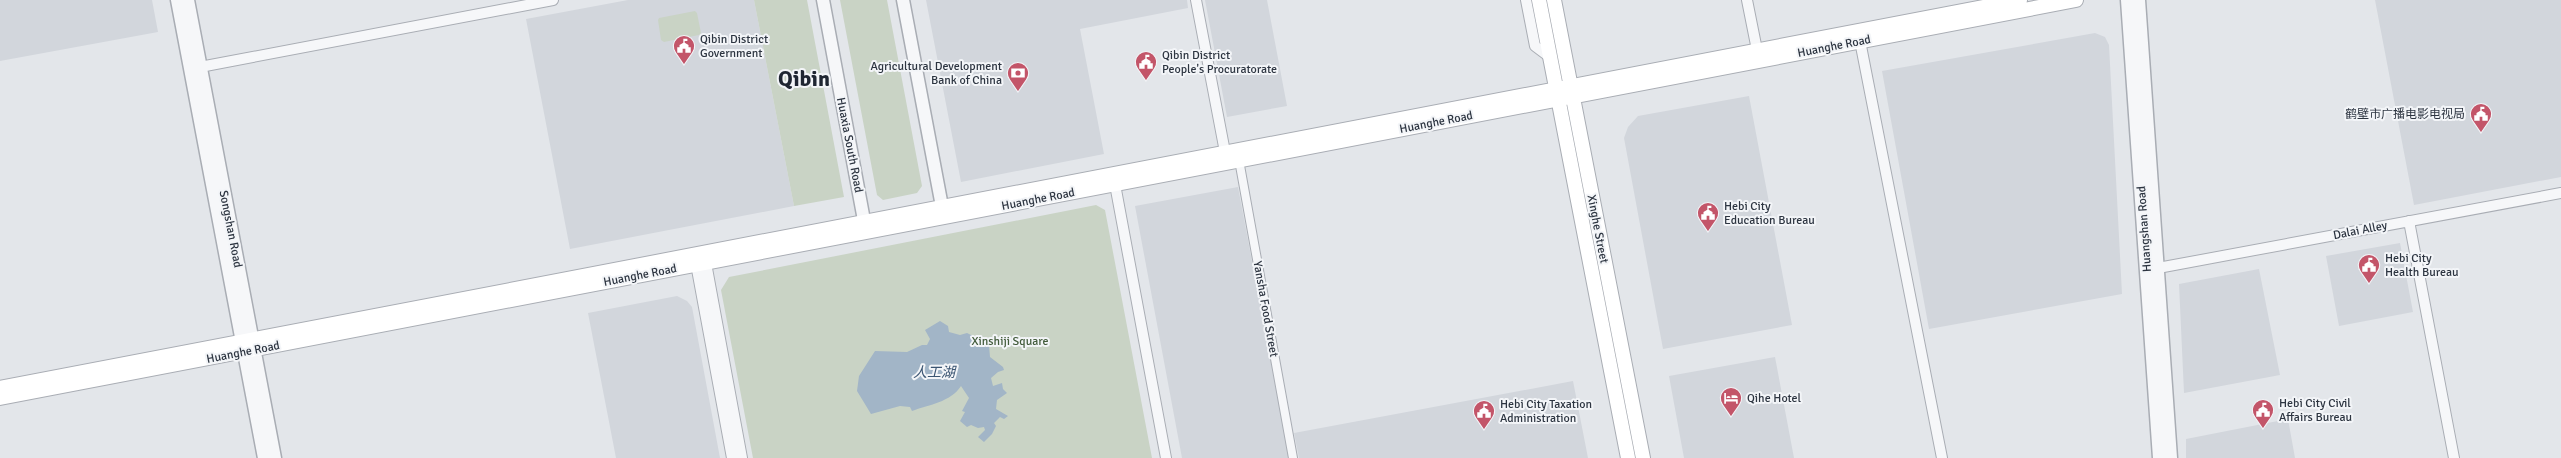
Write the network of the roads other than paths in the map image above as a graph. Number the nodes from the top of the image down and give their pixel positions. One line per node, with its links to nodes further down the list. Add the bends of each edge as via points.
1 (177, 0): 30 (street, Songshan Road)
2 (188, 0): 18 (street, Songshan Road)
3 (553, 0): 18 (street)
4 (822, 0): 27 (street, Huaxia South Road)
5 (903, 0): 25 (street)
6 (1196, 0): 21 (street)
7 (1526, 0): 17 (street, via 1535,46)
8 (1540, 0): 17 (main road, Xinghe Street)
9 (1554, 0): 19 (main road, Xinghe Street)
10 (1747, 0): 16 (street)
11 (2020, 0): 16 (main road, Huanghe Road)
12 (2076, 0): 15 (main road, Huanghe Road)
13 (2128, 0): 42 (street, Huangshan Road)
14 (2139, 0): 29 (street, Huangshan Road)
15 (1860, 41): 19 (main road, Huanghe Road); 41 (street)
16 (1756, 50): 19 (main road, Huanghe Road)
17 (1551, 58): 20 (main road, Xinghe Street)
18 (200, 67): 30 (street, Songshan Road)
19 (1572, 91): 20 (main road, Huanghe Road); 40 (main road, Xinghe Street)
20 (1558, 94): 21 (main road, Huanghe Road); 22 (main road, Huanghe Road); 39 (main road, Xinghe Street)
21 (1225, 152): 23 (main road, Huanghe Road)
22 (1239, 160): 23 (main road, Huanghe Road); 38 (street, Yansha Food Street)
23 (1114, 179): 25 (main road, Huanghe Road); 37 (street)
24 (2561, 193): 26 (street, Dalai Alley)
25 (943, 212): 27 (main road, Huanghe Road)
26 (2409, 221): 29 (street, Dalai Alley); 44 (street)
27 (865, 227): 28 (main road, Huanghe Road); 30 (main road, Huanghe Road)
28 (701, 263): 30 (main road, Huanghe Road); 35 (street); 36 (street)
29 (2158, 268): 43 (street, Huangshan Road)
30 (248, 345): 31 (main road, Huanghe Road); 32 (main road, Huanghe Road); 33 (street, Songshan Road); 34 (street, Songshan Road)
31 (0, 388)
32 (0, 398)
33 (264, 458)
34 (275, 458)
35 (732, 458)
36 (742, 458)
37 (1166, 458)
38 (1293, 458)
39 (1628, 458)
40 (1643, 458)
41 (1942, 458)
42 (2159, 458)
43 (2170, 458)
44 (2454, 458)

